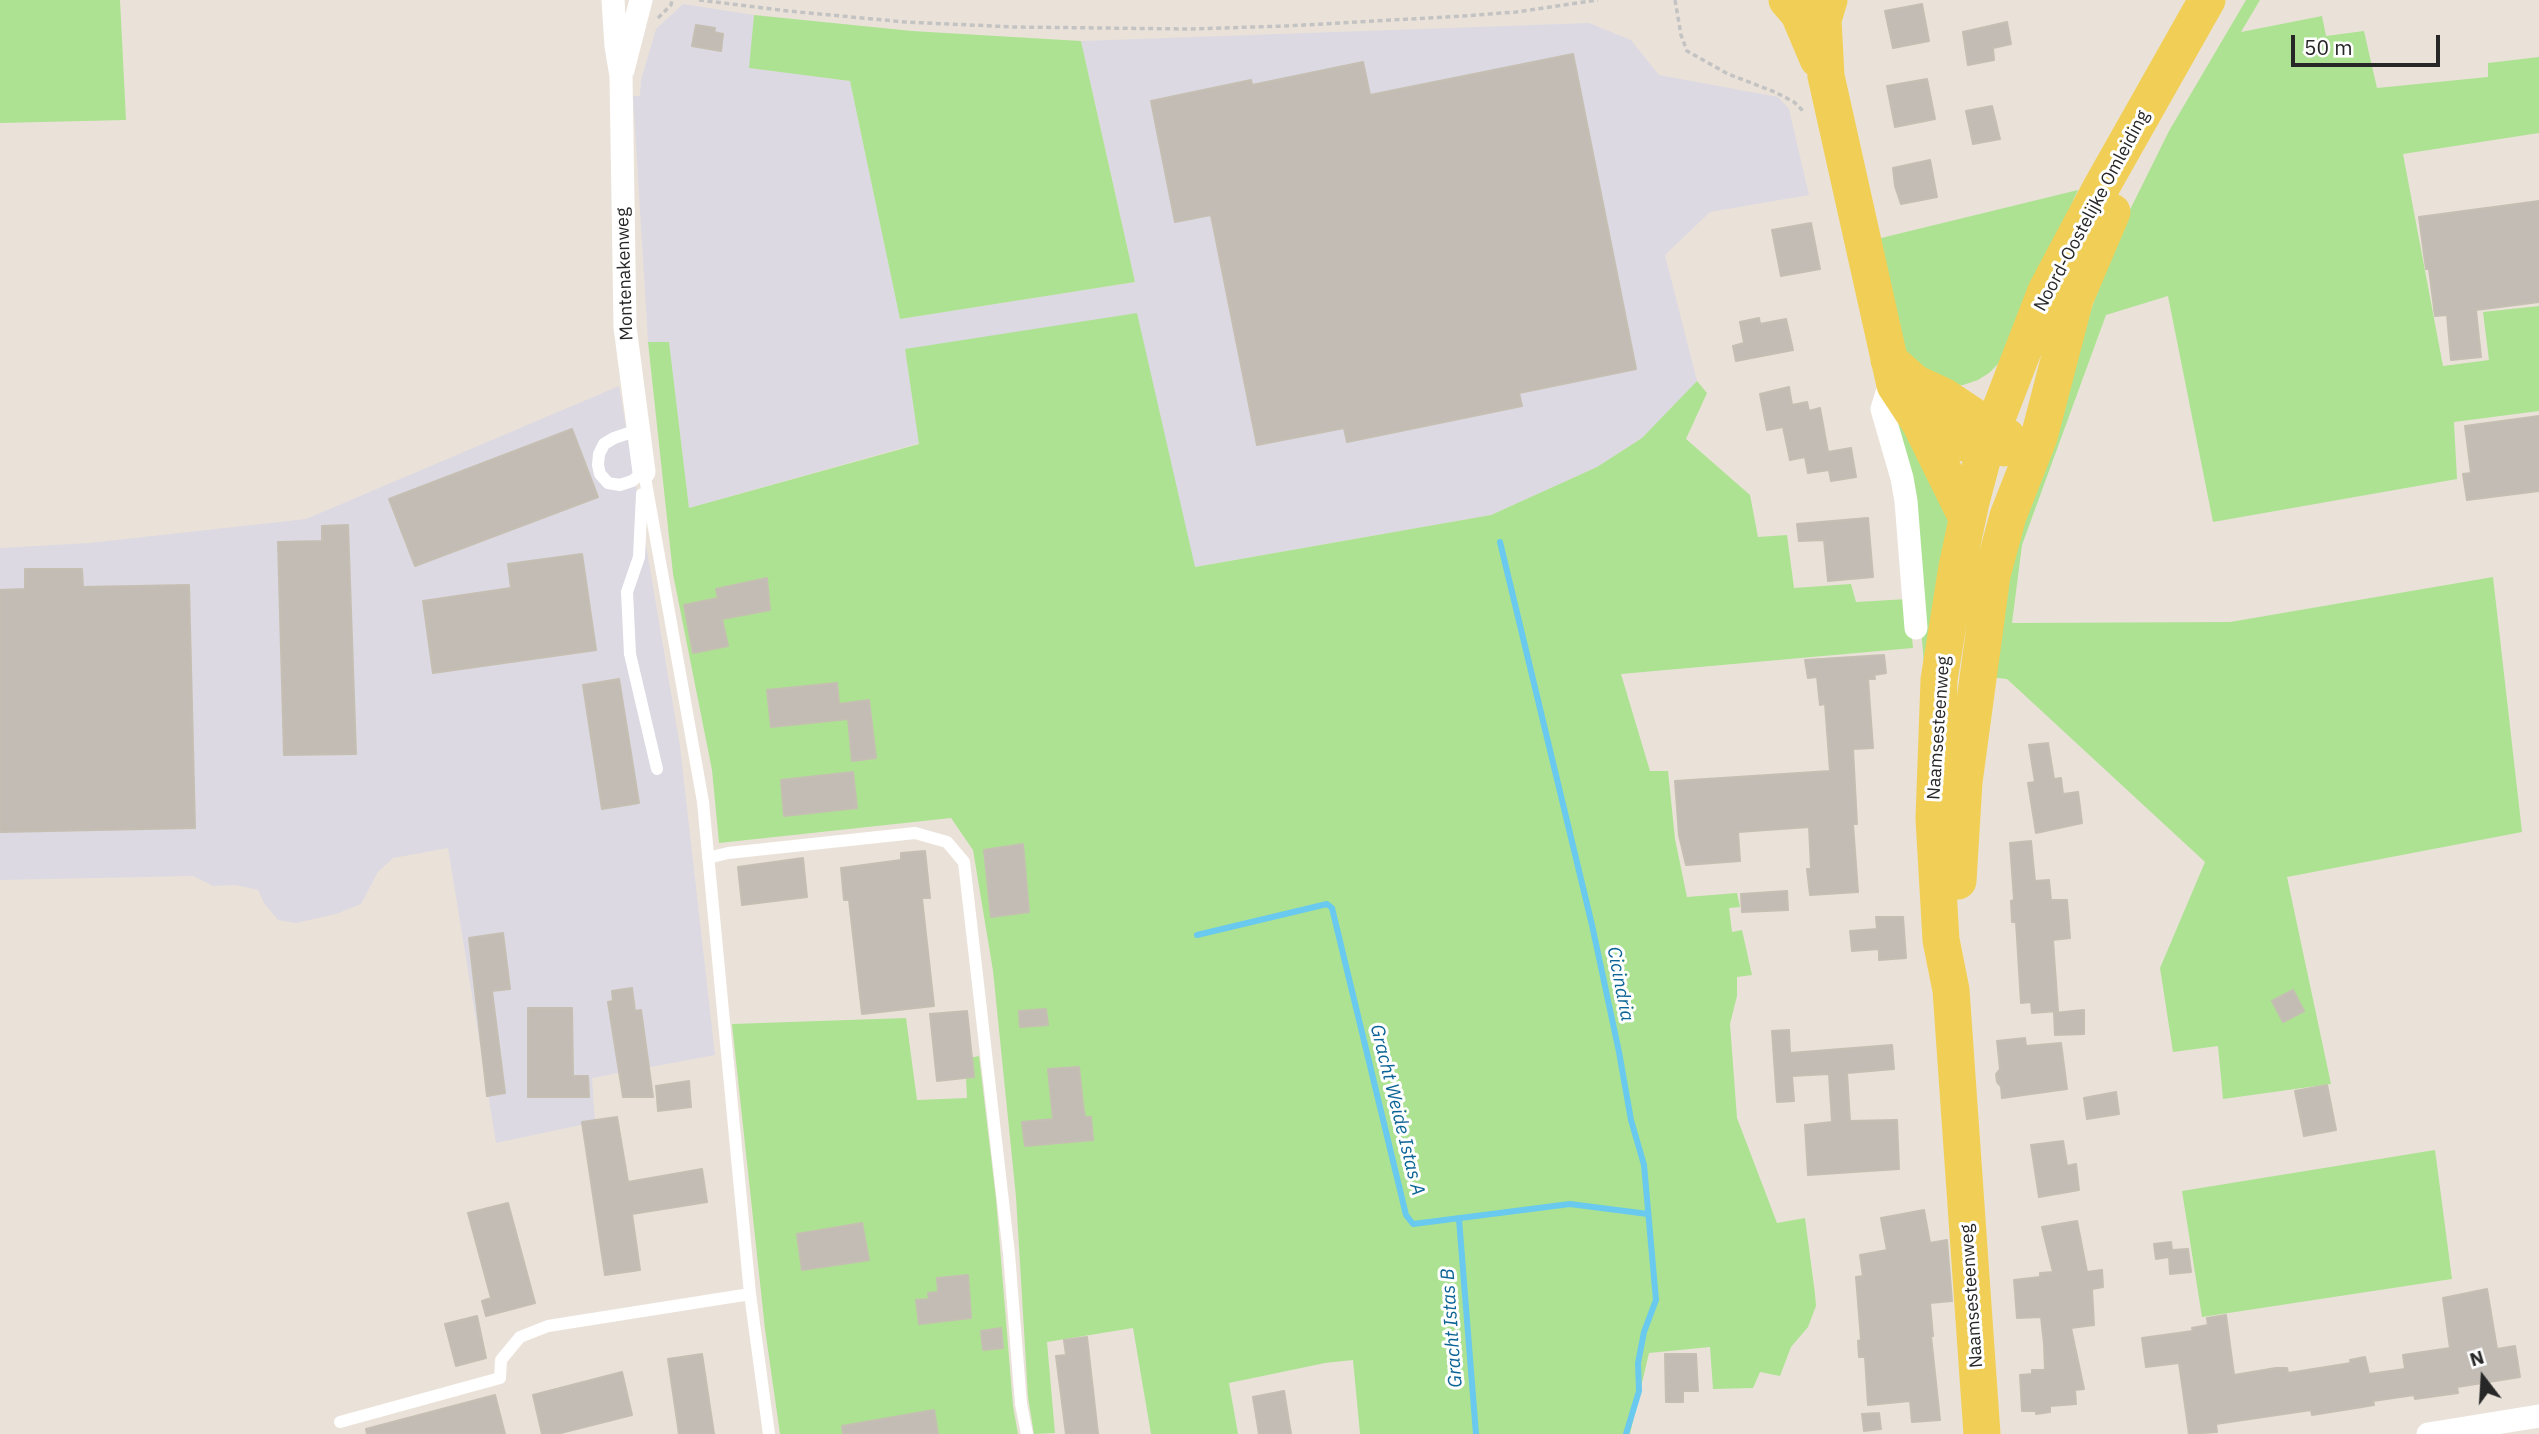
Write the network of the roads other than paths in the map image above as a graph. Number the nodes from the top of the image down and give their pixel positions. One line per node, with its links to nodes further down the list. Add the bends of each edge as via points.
1 (613, 0): 7 (street, Montenakenweg)
2 (641, 0): 7 (street, Montenakenweg)
3 (1787, 0): 8 (main road, via 1799,14)
4 (1829, 0): 8 (main road, via 1823,20)
5 (2207, 0): 9 (main road, Noord-Oostelijke Omleiding, via 2046,291)
6 (2229, 0): 13 (main road, Noord-Oostelijke Omleiding, via 2116,201 2075,299 2065,312 2039,394)
7 (621, 76): 12 (street, Montenakenweg, via 625,327)
8 (1826, 76): 10 (main road)
9 (2020, 355): 11 (main road, via 1986,383); 13 (main road, Noord-Oostelijke Omleiding)
10 (1896, 374): 11 (main road); 16 (street, via 1882,409 1906,501)
11 (1931, 409): 13 (main road); 15 (main road)
12 (638, 430): 14 (street, Montenakenweg); 14 (lane, via 604,444 598,464 608,483 620,485)
13 (2006, 439): 15 (main road, Naamsesteenweg); 19 (main road, Naamsesteenweg, via 1964,782)
14 (643, 472): 17 (lane, via 639,557 627,592 630,654); 18 (lane, via 703,802)
15 (1967, 518): 19 (main road, Naamsesteenweg, via 1934,680 1934,819 1941,940)
16 (1916, 628)
17 (657, 769)
18 (708, 858): 20 (lane); 24 (lane, via 915,833 947,842 964,862)
19 (1951, 990): 25 (main road, Naamsesteenweg)
20 (750, 1294): 22 (lane, via 548,1326 520,1337 501,1360 500,1378); 23 (lane)
21 (2539, 1416): 26 (street)
22 (340, 1422)
23 (769, 1434)
24 (1027, 1434)
25 (1982, 1434)
26 (2428, 1434)

